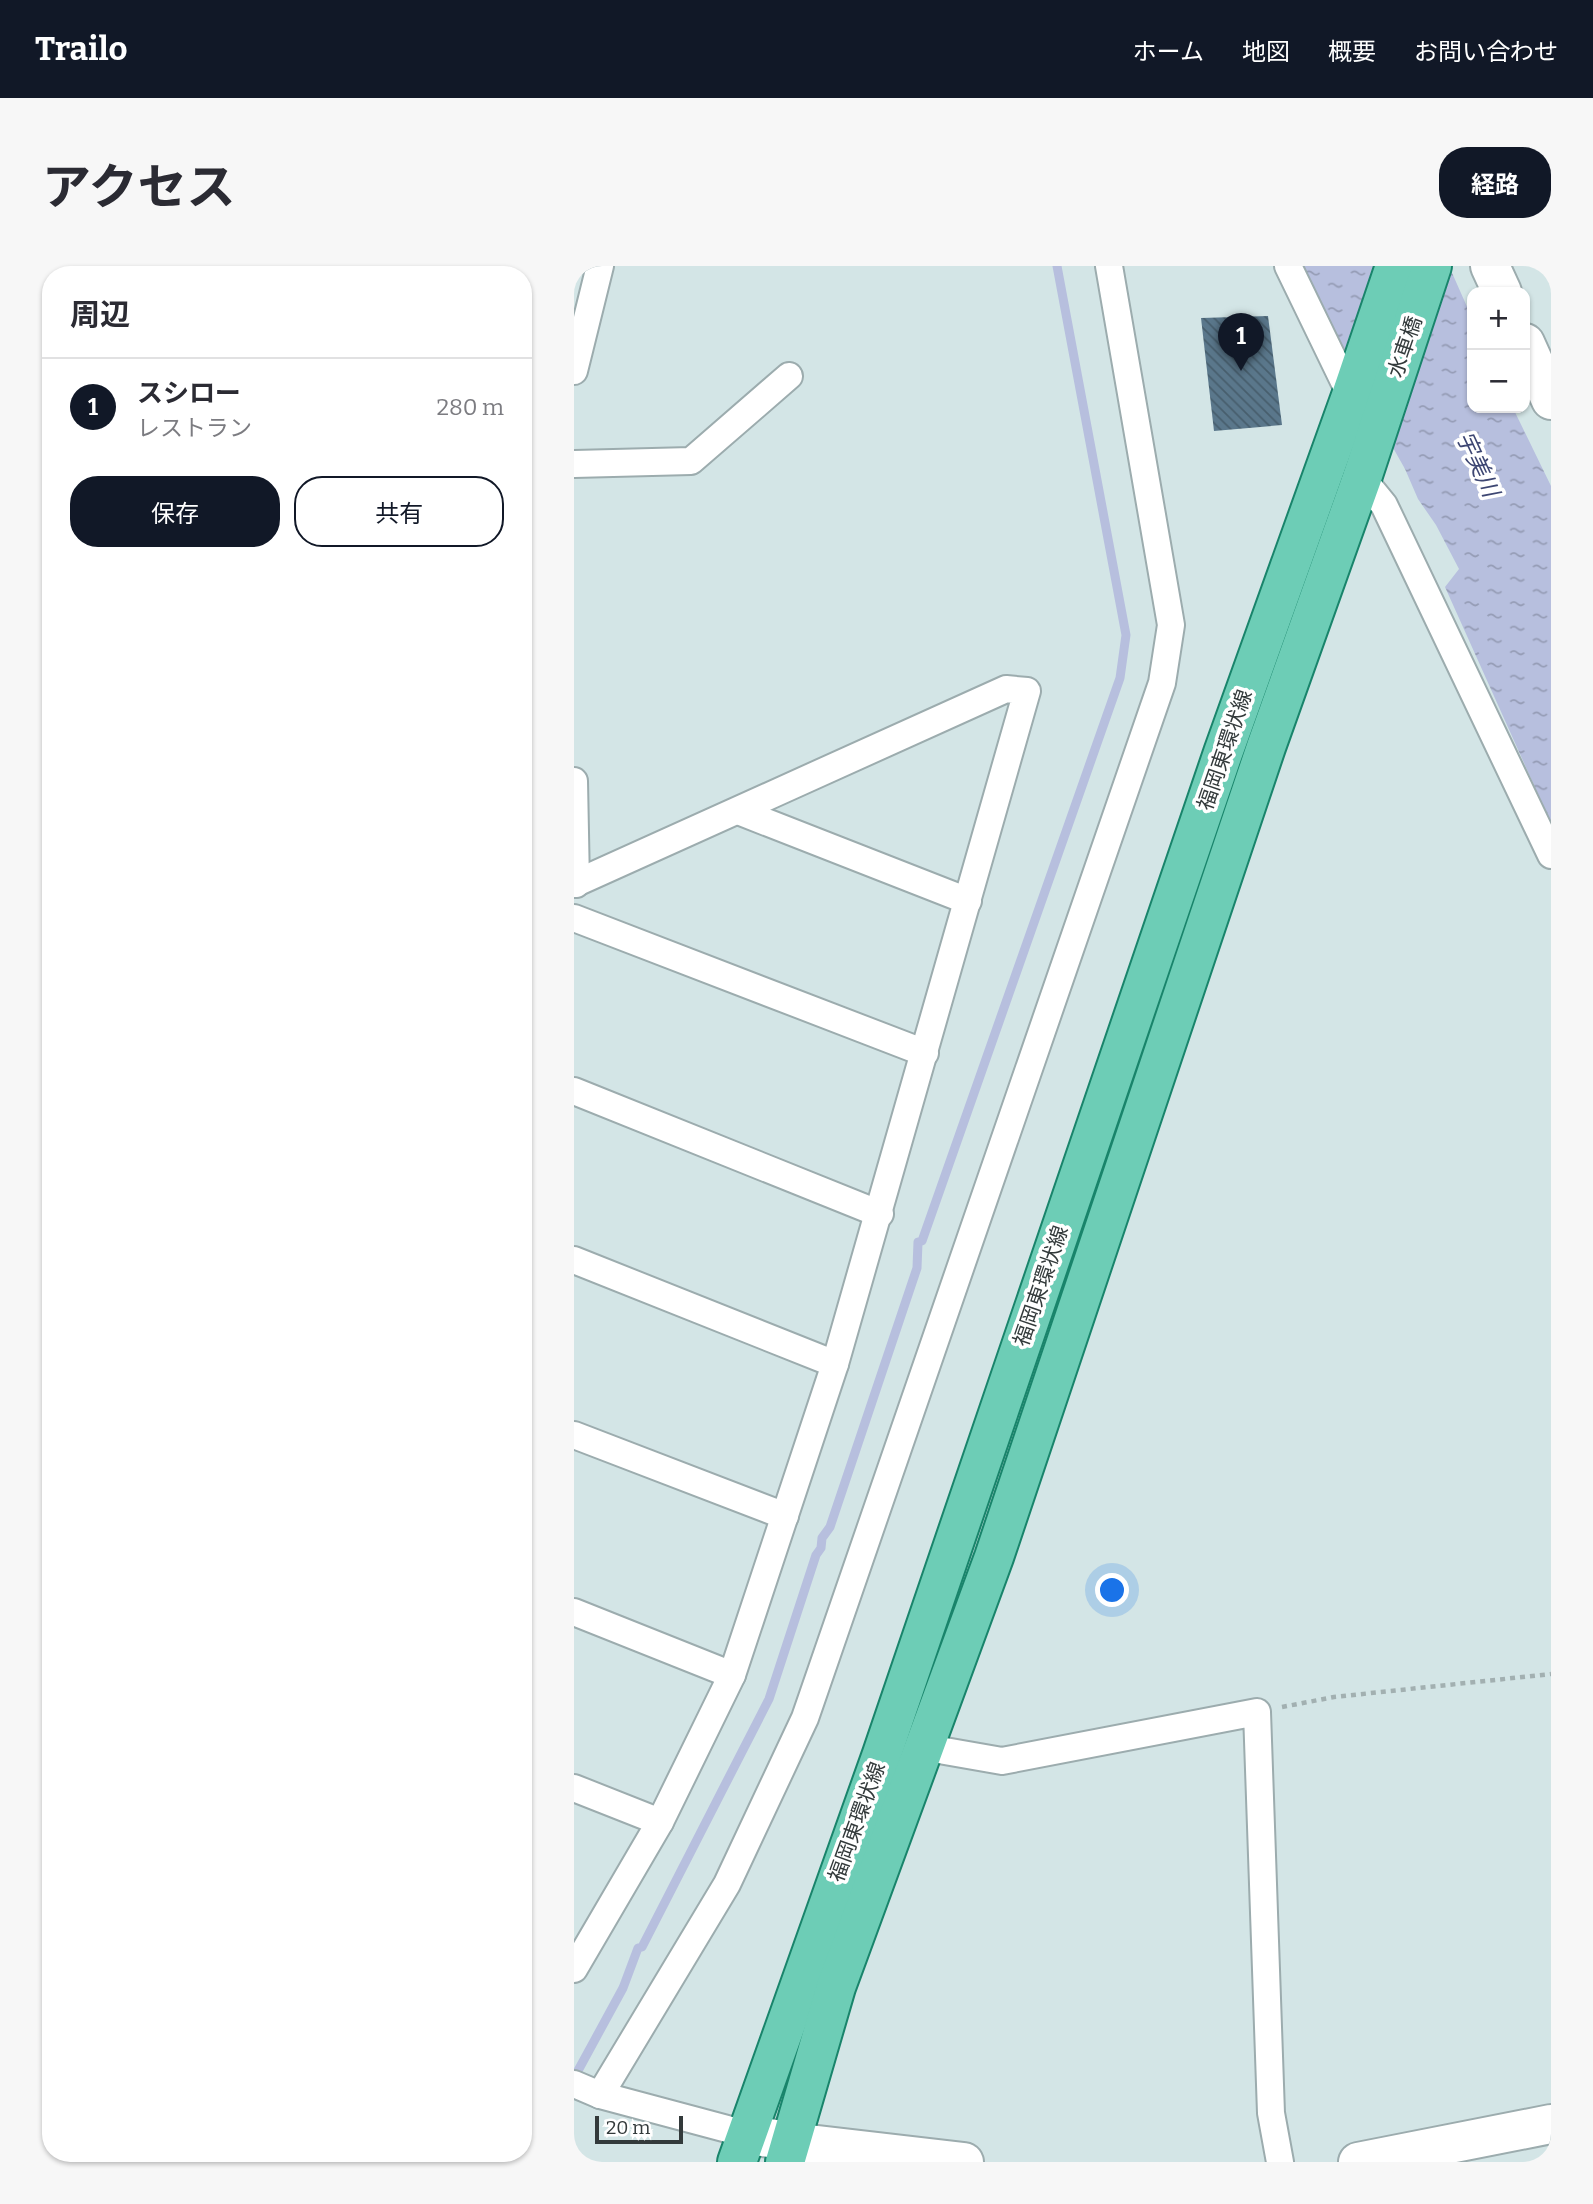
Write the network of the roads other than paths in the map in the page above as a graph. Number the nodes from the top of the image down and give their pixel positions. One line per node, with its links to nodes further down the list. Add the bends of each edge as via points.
1 (600, 266): 9 (street)
2 (1109, 266): 37 (street, via 1171,625 1162,683 806,1718 727,1884)
3 (1288, 266): 11 (street)
4 (1395, 266): 11 (main road, 水車橋)
5 (1432, 266): 13 (main road, 水車橋)
6 (1490, 266): 7 (street)
7 (1500, 287)
8 (1528, 350): 12 (street)
9 (574, 371)
10 (789, 376): 14 (street, via 691,461)
11 (1356, 383): 39 (main road, 福岡東環状線, via 1223,753 891,1728)
12 (1551, 400)
13 (1377, 429): 15 (main road, 福岡東環状線)
14 (574, 464)
15 (1362, 478): 19 (street, via 1384,505); 32 (main road, 福岡東環状線, via 1266,747 1002,1531)
16 (574, 781): 17 (street)
17 (574, 794): 20 (street)
18 (738, 811): 20 (street); 21 (street); 21 (street, via 1006,690 1027,691)
19 (1551, 855)
20 (575, 884)
21 (968, 901): 23 (street)
22 (574, 918): 23 (street)
23 (925, 1053): 25 (street)
24 (574, 1091): 25 (street)
25 (880, 1213): 27 (street)
26 (574, 1260): 27 (street)
27 (835, 1364): 29 (street)
28 (574, 1435): 29 (street)
29 (785, 1516): 31 (street)
30 (574, 1612): 31 (street)
31 (732, 1675): 34 (street)
32 (922, 1747): 40 (main road, 福岡東環状線, via 836,1987); 43 (street, via 1002,1761 1257,1712 1271,2113)
33 (574, 1788): 34 (street)
34 (660, 1822): 35 (street)
35 (574, 1969)
36 (574, 2084): 37 (street)
37 (600, 2095): 39 (street)
38 (1551, 2124): 44 (street)
39 (741, 2148): 40 (street)
40 (789, 2152): 41 (street)
41 (862, 2156): 42 (street)
42 (964, 2162)
43 (1280, 2162)
44 (1358, 2162)

